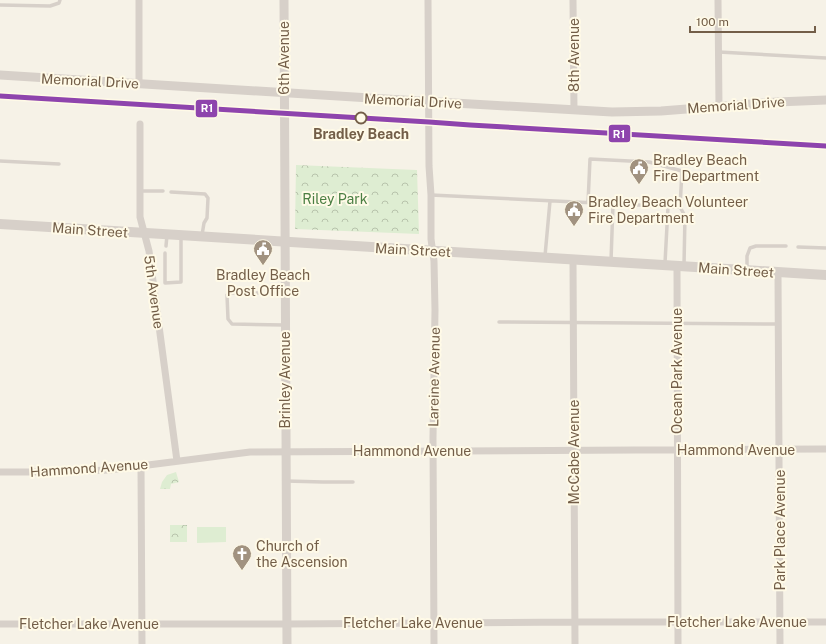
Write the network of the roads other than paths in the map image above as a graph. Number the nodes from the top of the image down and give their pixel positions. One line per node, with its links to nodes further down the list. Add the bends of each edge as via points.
1 (60, 0): 7 (lane, via 59,3 50,6)
2 (139, 0): 11 (street)
3 (284, 0): 12 (street, 6th Avenue)
4 (428, 0): 14 (street, Lareine Avenue)
5 (573, 0): 16 (street, 8th Avenue)
6 (718, 0): 8 (street)
7 (0, 6)
8 (718, 52): 9 (lane); 15 (street)
9 (826, 58)
10 (0, 76): 11 (street, Memorial Drive)
11 (139, 84): 12 (street, Memorial Drive)
12 (284, 93): 14 (street, Memorial Drive); 17 (street, 6th Avenue)
13 (826, 100): 15 (street, Memorial Drive)
14 (429, 101): 16 (street, Memorial Drive); 24 (street, Lareine Avenue)
15 (719, 107): 16 (street, Memorial Drive, via 642,112)
16 (574, 110)
17 (284, 116): 35 (street, Brinley Avenue)
18 (140, 124): 21 (street, 5th Avenue)
19 (0, 161): 20 (lane)
20 (59, 164)
21 (140, 190): 22 (lane); 31 (street, 5th Avenue, via 140,217)
22 (163, 191)
23 (171, 192): 34 (lane, via 205,194 208,198 207,218)
24 (431, 195): 25 (lane); 40 (street, Lareine Avenue)
25 (550, 201): 26 (lane); 42 (lane)
26 (588, 203): 27 (lane); 29 (lane, via 590,159 649,162 682,171)
27 (613, 204): 28 (lane); 44 (lane)
28 (668, 207): 29 (lane); 45 (lane)
29 (680, 207): 46 (lane, via 685,216)
30 (0, 224): 31 (main road, Main Street)
31 (144, 233): 32 (main road, Main Street); 64 (street, 5th Avenue, via 150,257)
32 (168, 234): 33 (main road, Main Street); 36 (lane)
33 (181, 235): 34 (main road, Main Street); 41 (lane, via 181,282 165,284)
34 (202, 236): 35 (main road, Main Street)
35 (285, 241): 40 (main road, Main Street); 50 (street, Brinley Avenue)
36 (166, 246)
37 (786, 246): 47 (lane, via 750,248)
38 (798, 247): 39 (lane)
39 (826, 248)
40 (432, 250): 42 (main road, Main Street); 62 (street, Lareine Avenue, via 435,310)
41 (165, 254)
42 (545, 258): 43 (main road, Main Street)
43 (573, 260): 44 (main road, Main Street); 54 (street, McCabe Avenue)
44 (611, 262): 45 (main road, Main Street)
45 (664, 266): 46 (main road, Main Street)
46 (680, 267): 47 (main road, Main Street); 55 (street, Ocean Park Avenue)
47 (747, 271): 48 (main road, Main Street)
48 (778, 273): 49 (main road, Main Street); 56 (street, Park Place Avenue)
49 (826, 275)
50 (285, 292): 52 (lane); 57 (street, Brinley Avenue)
51 (258, 293): 57 (lane, via 227,295 229,322)
52 (270, 293)
53 (499, 322): 54 (lane)
54 (574, 322): 55 (lane); 60 (street, McCabe Avenue)
55 (677, 323): 56 (lane); 61 (street, Ocean Park Avenue)
56 (779, 324): 58 (street, Park Place Avenue)
57 (285, 325): 63 (street, Brinley Avenue)
58 (780, 449): 59 (street, Hammond Avenue); 61 (street, Hammond Avenue); 71 (street, Park Place Avenue)
59 (826, 449)
60 (574, 450): 61 (street, Hammond Avenue); 62 (street, Hammond Avenue); 69 (street, McCabe Avenue)
61 (677, 450): 70 (street, Ocean Park Avenue)
62 (433, 451): 63 (street, Hammond Avenue); 73 (street, Lareine Avenue)
63 (286, 452): 64 (street, Hammond Avenue, via 250,452); 67 (street, Brinley Avenue)
64 (176, 461): 65 (street, Hammond Avenue)
65 (140, 466): 66 (street, Hammond Avenue, via 64,472); 75 (street)
66 (0, 472)
67 (286, 481): 68 (lane); 76 (street, Brinley Avenue)
68 (353, 482)
69 (574, 622): 70 (street, Fletcher Lake Avenue); 73 (street, Fletcher Lake Avenue); 80 (street, McCabe Avenue)
70 (678, 622): 71 (street, Fletcher Lake Avenue); 81 (street, Ocean Park Avenue)
71 (780, 622): 72 (street, Fletcher Lake Avenue); 82 (street, Park Place Avenue)
72 (826, 622)
73 (434, 623): 76 (street, Fletcher Lake Avenue); 79 (street, Lareine Avenue)
74 (0, 624): 75 (street, Fletcher Lake Avenue)
75 (142, 624): 76 (street, Fletcher Lake Avenue); 77 (street)
76 (287, 624): 78 (street, Brinley Avenue)
77 (142, 644)
78 (287, 644)
79 (434, 644)
80 (574, 644)
81 (678, 644)
82 (780, 644)

